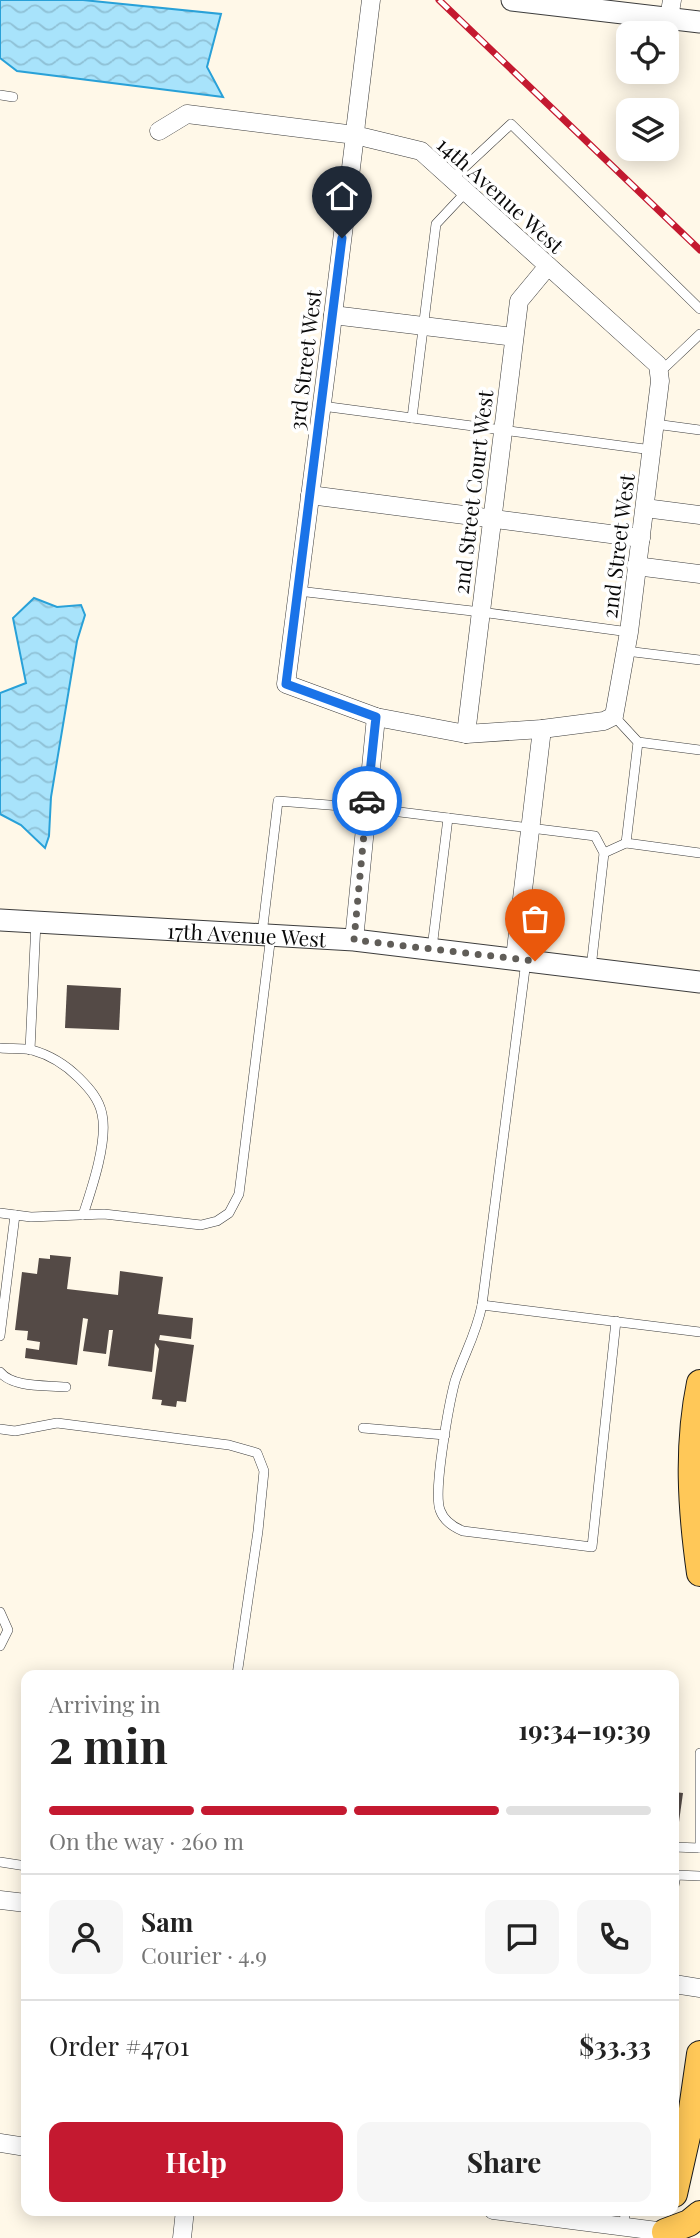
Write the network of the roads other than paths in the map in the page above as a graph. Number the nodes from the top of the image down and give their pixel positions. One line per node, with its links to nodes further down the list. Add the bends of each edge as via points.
1 (371, 0): 8 (street, 3rd Street West)
2 (512, 0): 3 (street)
3 (671, 9): 4 (street)
4 (700, 22)
5 (0, 95): 6 (lane)
6 (13, 97)
7 (159, 131): 8 (street, 14th Avenue West, via 187,114)
8 (355, 135): 9 (street, 14th Avenue West, via 421,150); 13 (street, 3rd Street West)
9 (452, 179): 10 (street, 14th Avenue West); 12 (lane, via 511,124)
10 (466, 192): 11 (street, 14th Avenue West); 14 (lane, via 436,224)
11 (548, 266): 16 (street, 2nd Street Court West, via 519,301); 17 (street, 14th Avenue West)
12 (700, 309)
13 (333, 315): 14 (street); 18 (street, 3rd Street West)
14 (422, 326): 16 (street); 19 (lane)
15 (700, 334): 17 (lane)
16 (514, 337): 21 (street, 2nd Street Court West)
17 (659, 373): 20 (street, 2nd Street West)
18 (322, 406): 19 (lane); 24 (street, 3rd Street West)
19 (412, 418): 21 (lane)
20 (655, 424): 22 (lane); 23 (street, 2nd Street West)
21 (503, 429): 23 (lane); 27 (street, 2nd Street Court West)
22 (700, 430)
23 (652, 450): 25 (street, 2nd Street West)
24 (310, 495): 27 (street); 31 (street, 3rd Street West)
25 (645, 508): 26 (street); 28 (street, 2nd Street West)
26 (700, 515)
27 (492, 517): 28 (street); 32 (street, 2nd Street Court West)
28 (641, 538): 29 (street, 2nd Street West)
29 (636, 566): 30 (street); 33 (street, 2nd Street West)
30 (700, 574)
31 (298, 591): 32 (lane); 37 (street, 3rd Street West, via 286,684)
32 (481, 612): 33 (lane); 39 (street, 2nd Street Court West)
33 (629, 632): 34 (street, 2nd Street West)
34 (626, 651): 35 (lane); 36 (street, 2nd Street West)
35 (700, 660)
36 (614, 716): 38 (street); 40 (lane)
37 (376, 717): 39 (street); 42 (street)
38 (542, 729): 39 (street); 44 (street)
39 (466, 734)
40 (638, 742): 41 (lane); 45 (lane)
41 (700, 750)
42 (367, 808): 43 (lane); 50 (lane, via 278,801); 51 (street)
43 (448, 818): 44 (lane); 52 (lane)
44 (530, 828): 46 (lane, via 595,836); 53 (street)
45 (626, 843): 46 (lane); 47 (lane)
46 (604, 853): 54 (lane)
47 (700, 853)
48 (0, 920): 49 (street, 17th Avenue West)
49 (36, 922): 50 (street, 17th Avenue West); 57 (lane)
50 (266, 935): 51 (street, 17th Avenue West); 59 (lane, via 251,1108 234,1207 217,1221 201,1225)
51 (354, 940): 52 (street, 17th Avenue West)
52 (432, 948): 53 (street, 17th Avenue West)
53 (521, 959): 54 (street, 17th Avenue West); 61 (lane)
54 (591, 968): 55 (street, 17th Avenue West)
55 (700, 982)
56 (0, 1048): 57 (lane)
57 (30, 1050): 59 (lane, via 53,1058 74,1073 93,1092 103,1114 95,1180)
58 (0, 1213): 60 (lane)
59 (83, 1214): 60 (lane)
60 (15, 1215): 64 (lane)
61 (482, 1305): 62 (lane); 70 (lane, via 456,1380)
62 (616, 1321): 63 (lane); 70 (lane, via 592,1546 463,1531 446,1521 438,1502)
63 (700, 1332)
64 (0, 1336)
65 (0, 1372): 67 (lane, via 18,1382)
66 (700, 1383): 71 (main road, via 691,1462)
67 (65, 1387)
68 (363, 1428): 70 (lane)
69 (0, 1429): 74 (lane, via 15,1431 57,1423 229,1445 257,1453 264,1471)
70 (445, 1435)
71 (700, 1573)
72 (0, 1612): 73 (lane, via 8,1630)
73 (0, 1646)
74 (238, 1670)
75 (700, 1753): 77 (lane)
76 (679, 1847): 77 (lane)
77 (700, 1848)
78 (0, 1862): 79 (lane)
79 (21, 1865)
80 (679, 1874): 81 (lane)
81 (700, 1875)
82 (0, 1900): 83 (street)
83 (21, 1902)
84 (679, 1985): 85 (street)
85 (700, 1988)
86 (700, 2054): 89 (main road)
87 (0, 2143): 88 (street)
88 (21, 2146)
89 (679, 2164)
90 (700, 2214): 94 (main road)
91 (184, 2216): 95 (street)
92 (592, 2216): 93 (street)
93 (625, 2218): 94 (street)
94 (668, 2230)
95 (182, 2238)

